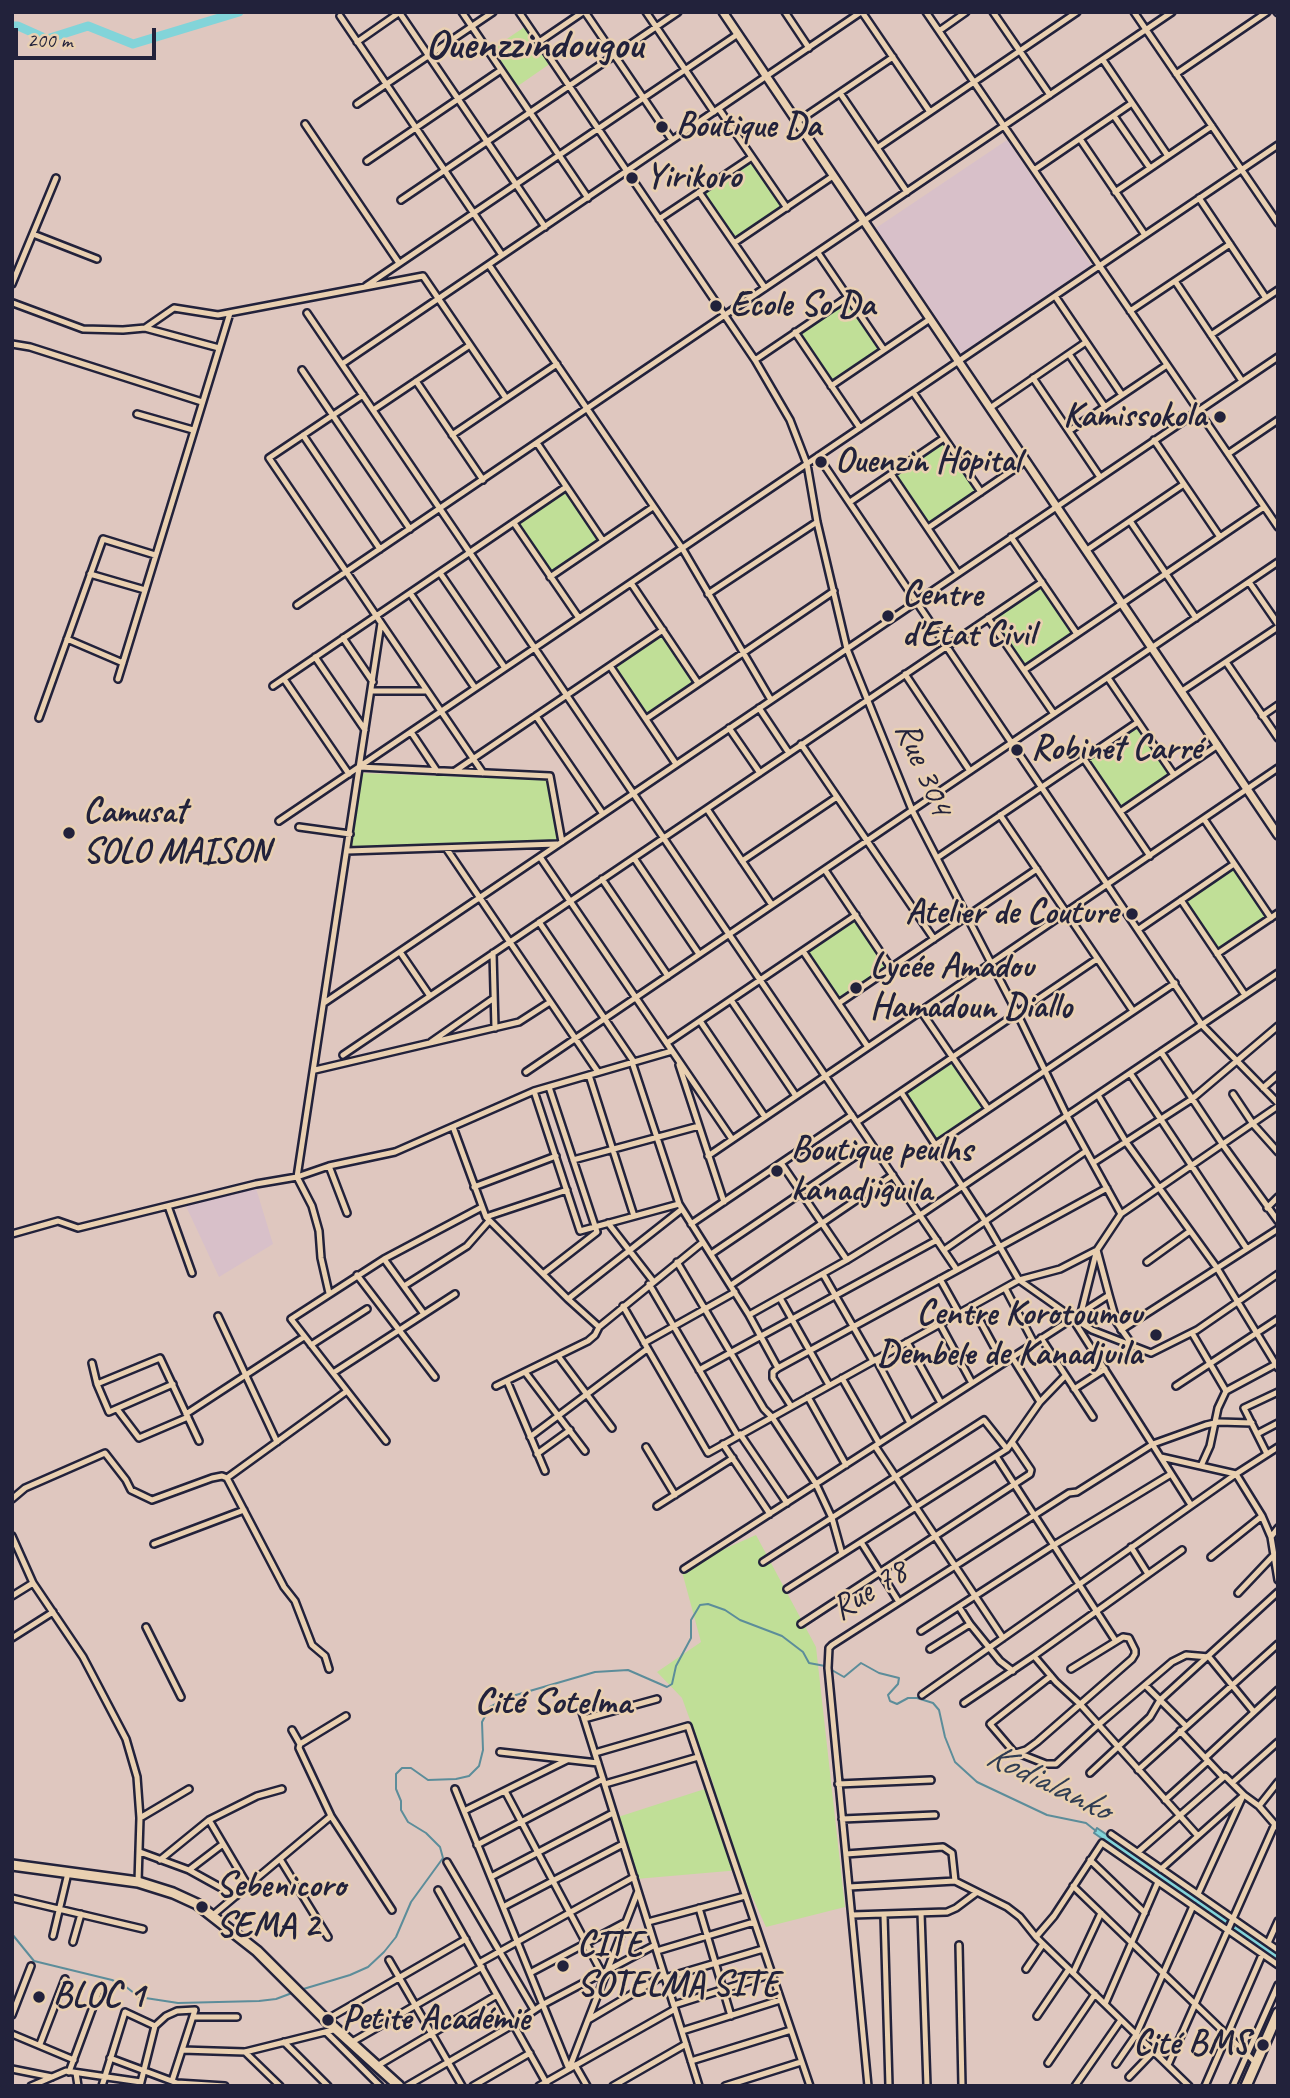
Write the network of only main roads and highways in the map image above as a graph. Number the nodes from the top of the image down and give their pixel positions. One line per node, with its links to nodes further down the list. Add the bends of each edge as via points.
1 (12, 1865): 4 (main road, via 138,1882 197,1904 257,1951)
2 (1278, 2013): 3 (main road)
3 (1275, 2026): 5 (main road)
4 (399, 2086)
5 (1246, 2086)

